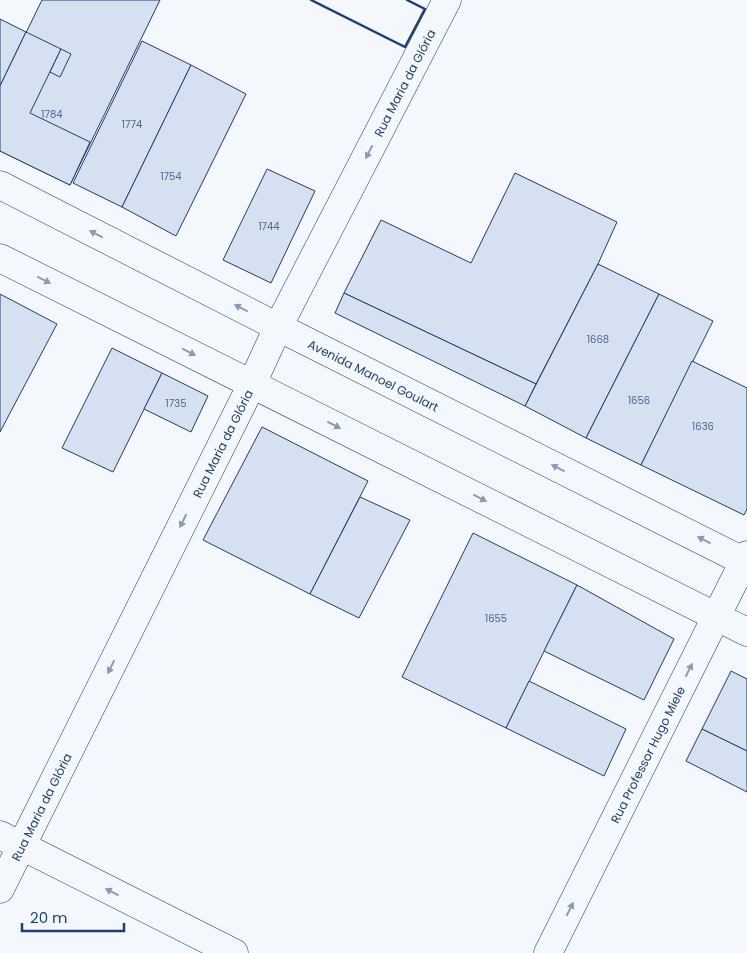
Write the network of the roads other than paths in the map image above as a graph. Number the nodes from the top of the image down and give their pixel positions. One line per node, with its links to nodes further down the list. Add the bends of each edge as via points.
1 (447, 0): 4 (street, Rua Maria da Glória, one-way to 4)
2 (0, 185): 4 (street, Avenida Manoel Goulart, one-way to 2)
3 (0, 258): 5 (street, one-way to 5)
4 (278, 327): 5 (street, Rua Maria da Glória); 6 (street, Avenida Manoel Goulart, one-way to 4)
5 (252, 384): 7 (street, one-way to 7); 9 (street, Rua Maria da Glória, one-way to 9)
6 (746, 559): 7 (street, Rua Professor Hugo Miele)
7 (716, 616): 8 (street); 12 (street, Rua Professor Hugo Miele, one-way to 7)
8 (747, 632)
9 (11, 840): 10 (street, Rua Maria da Glória); 11 (street, one-way to 9)
10 (0, 889)
11 (234, 953)
12 (548, 953)

